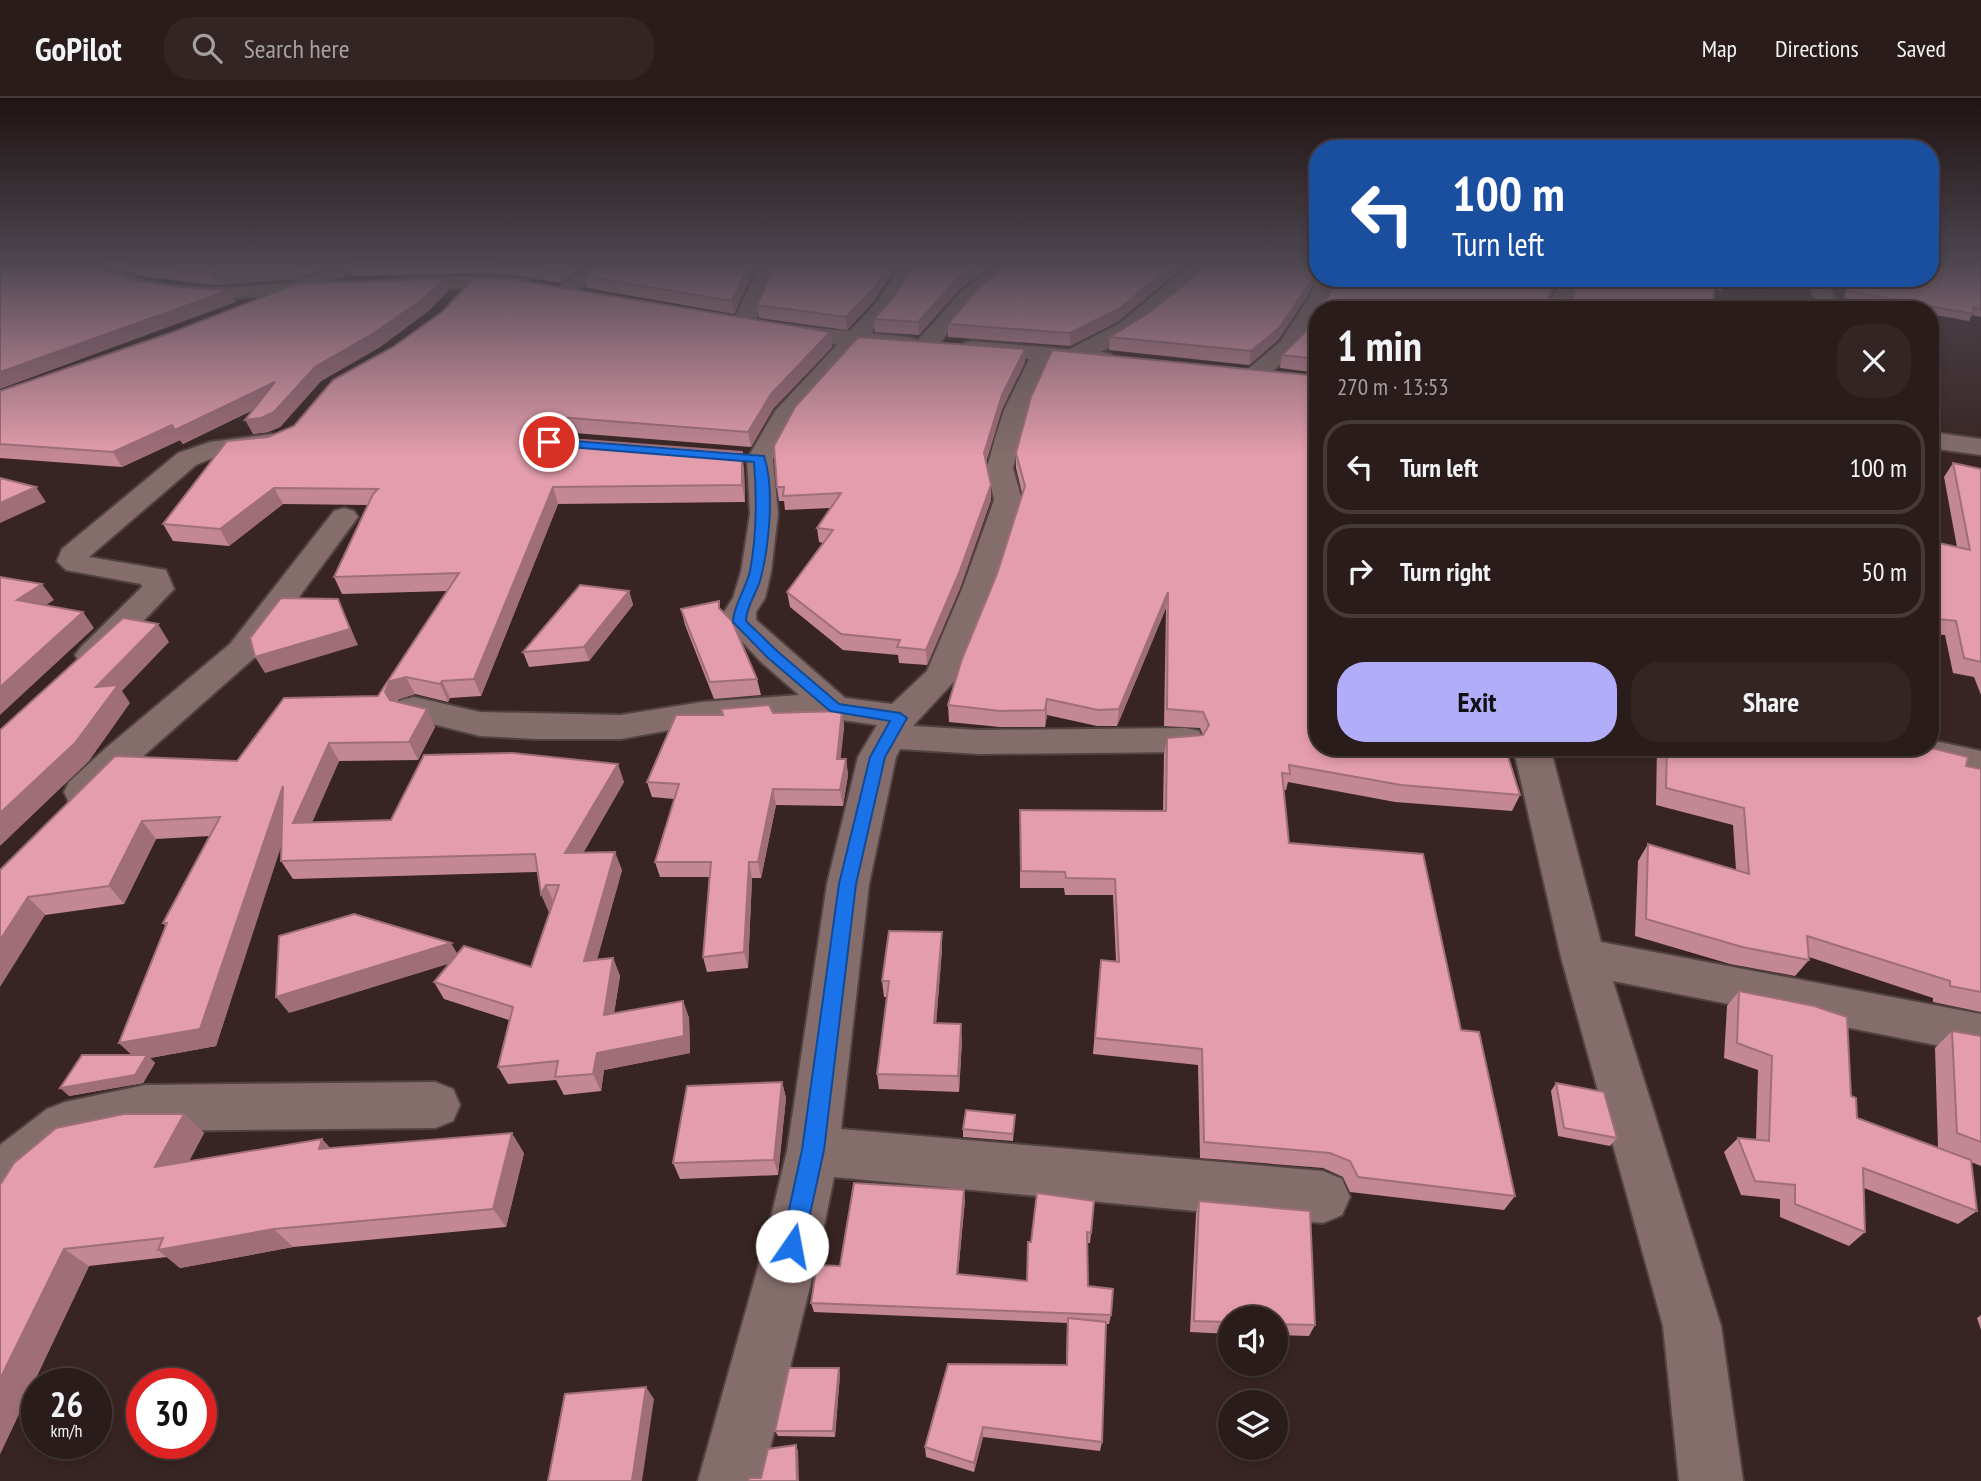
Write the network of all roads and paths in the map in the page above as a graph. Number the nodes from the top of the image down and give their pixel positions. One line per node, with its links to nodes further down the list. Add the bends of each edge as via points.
1 (766, 328): 6 (street)
2 (863, 328): 6 (street)
3 (941, 328): 7 (street)
4 (1129, 328): 8 (street)
5 (1300, 328): 11 (street, via 1288,346)
6 (852, 340): 7 (street); 19 (street, via 747,458 764,514 756,572 740,622)
7 (926, 345): 8 (street)
8 (1058, 355): 9 (street); 20 (street, via 1016,410 1000,468 1007,500 978,589 942,676)
9 (1127, 362)
10 (1230, 372): 11 (street)
11 (1255, 375): 12 (street)
12 (1280, 378)
13 (291, 434): 17 (street, via 275,442 210,450 187,459 73,555 76,564 155,577 158,589)
14 (1939, 441): 15 (street)
15 (1981, 447)
16 (344, 517): 25 (street, via 242,651)
17 (70, 674)
18 (414, 708): 19 (street, via 480,724 621,727 702,713 786,706)
19 (835, 708): 20 (street)
20 (894, 727): 21 (street, via 979,742); 29 (street, via 877,757 848,884)
21 (1186, 740)
22 (1939, 755): 24 (street)
23 (1533, 756): 26 (street)
24 (1981, 764)
25 (63, 811)
26 (1583, 957): 27 (street); 33 (street, via 1692,1326)
27 (1981, 1034)
28 (435, 1105): 30 (street, via 145,1108 65,1125)
29 (813, 1150): 31 (street); 32 (street)
30 (0, 1183)
31 (1323, 1197)
32 (730, 1481)
33 (1711, 1481)

